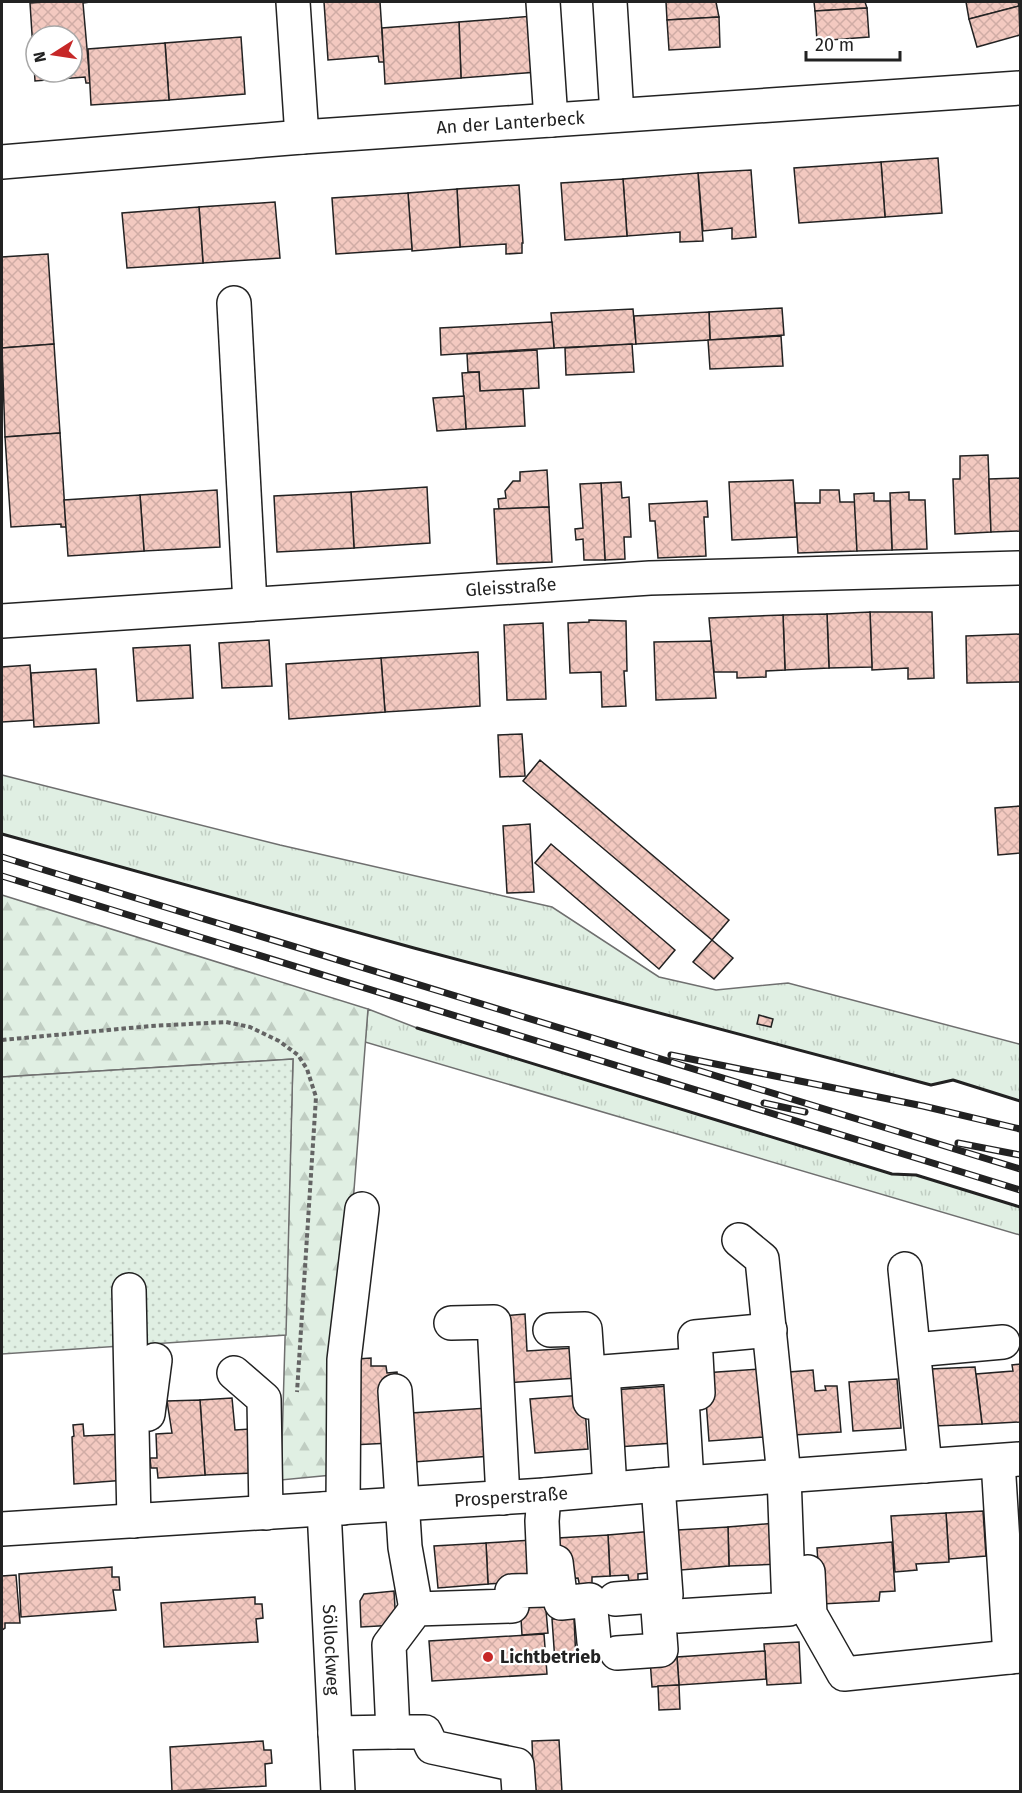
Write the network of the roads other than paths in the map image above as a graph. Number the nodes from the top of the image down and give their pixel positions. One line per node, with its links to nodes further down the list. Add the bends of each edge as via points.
1 (293, 2): 7 (street)
2 (543, 2): 6 (street)
3 (610, 2): 5 (street)
4 (1020, 88): 5 (street, An der Lanterbeck)
5 (617, 115): 6 (street, An der Lanterbeck)
6 (551, 120): 7 (street, An der Lanterbeck)
7 (302, 137): 8 (street, An der Lanterbeck)
8 (2, 162)
9 (234, 303): 11 (street)
10 (1020, 568): 11 (street, Gleisstraße, via 650,578)
11 (250, 604): 12 (street, Gleisstraße)
12 (2, 621)
13 (362, 1209): 33 (street, Söllockweg, via 344,1360)
14 (739, 1240): 19 (street, via 762,1259)
15 (905, 1269): 21 (street)
16 (129, 1290): 35 (street)
17 (451, 1323): 31 (street, via 494,1322)
18 (550, 1330): 29 (street, via 585,1329)
19 (771, 1330): 27 (street); 28 (street, via 695,1337)
20 (1003, 1342): 21 (street)
21 (914, 1350): 26 (street)
22 (156, 1360): 35 (street, via 146,1425)
23 (234, 1373): 34 (street, via 264,1399)
24 (395, 1391): 32 (street)
25 (1011, 1460): 26 (street, Prosperstraße); 37 (street); 41 (street)
26 (925, 1466): 27 (street, Prosperstraße)
27 (794, 1475): 28 (street, Prosperstraße); 39 (street, via 789,1609); 41 (street, via 810,1614 844,1674)
28 (683, 1483): 29 (street, Prosperstraße); 29 (street, via 680,1366 603,1372); 39 (street, via 666,1595)
29 (604, 1490): 30 (street, Prosperstraße)
30 (544, 1495): 31 (street, Prosperstraße); 39 (street, via 561,1603 590,1600 606,1647 661,1650); 40 (street, via 545,1590 512,1591 512,1606)
31 (502, 1498): 32 (street, Prosperstraße)
32 (402, 1504): 33 (street, Prosperstraße); 40 (street)
33 (334, 1509): 34 (street, Prosperstraße); 43 (street, Söllockweg)
34 (266, 1513): 35 (street, Prosperstraße)
35 (140, 1521): 36 (street, Prosperstraße)
36 (2, 1529)
37 (1020, 1529)
38 (615, 1599): 39 (street)
39 (668, 1606)
40 (416, 1609): 42 (street, via 390,1645)
41 (1015, 1656)
42 (393, 1732): 43 (street); 45 (street, via 425,1732 432,1747 517,1765)
43 (335, 1733): 44 (street, Söllockweg)
44 (338, 1791)
45 (519, 1791)

